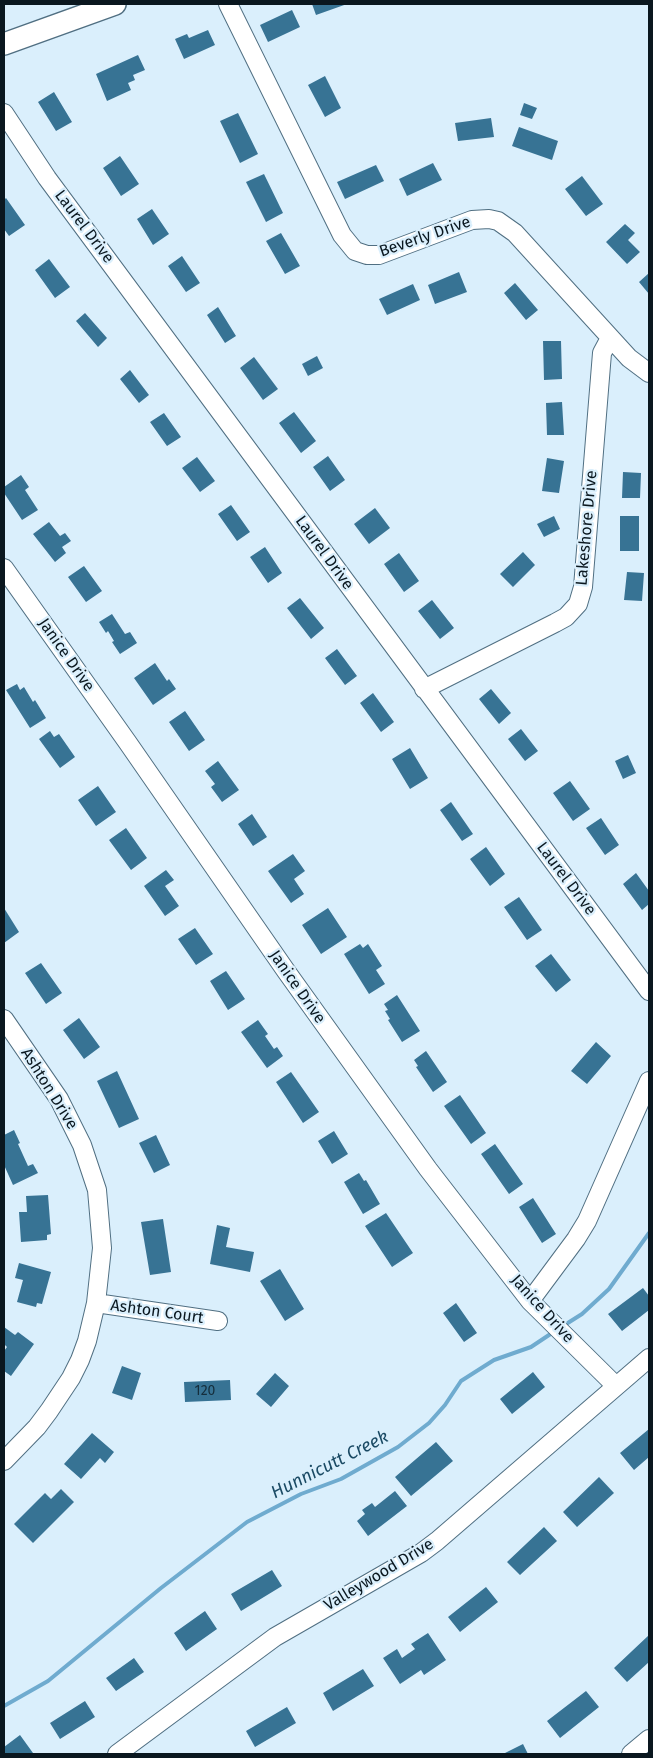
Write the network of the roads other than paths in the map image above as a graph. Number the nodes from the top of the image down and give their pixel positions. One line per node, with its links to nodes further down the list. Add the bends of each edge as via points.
1 (115, 4): 3 (main road)
2 (228, 4): 5 (street, Beverly Drive, via 342,236 355,251 367,256 379,255 472,220 498,221 514,233)
3 (4, 44)
4 (4, 113): 8 (street, Laurel Drive, via 47,178)
5 (610, 338): 6 (street, Beverly Drive); 8 (street, Lakeshore Drive, via 602,353 578,604 566,617)
6 (649, 373)
7 (4, 568): 12 (street, Janice Drive, via 334,1040)
8 (424, 689): 9 (street, Laurel Drive)
9 (649, 991)
10 (4, 1019): 13 (street, Ashton Drive, via 59,1099 90,1166 102,1228)
11 (649, 1081): 12 (street, via 587,1221)
12 (530, 1301): 16 (street, Janice Drive)
13 (96, 1303): 14 (street, Ashton Court); 17 (street, Ashton Drive, via 87,1341 71,1378 36,1427)
14 (218, 1321)
15 (649, 1358): 16 (street, Valleywood Drive)
16 (616, 1386): 19 (street, Valleywood Drive, via 421,1553 275,1637)
17 (4, 1461)
18 (649, 1739): 20 (street)
19 (117, 1754)
20 (631, 1754)

